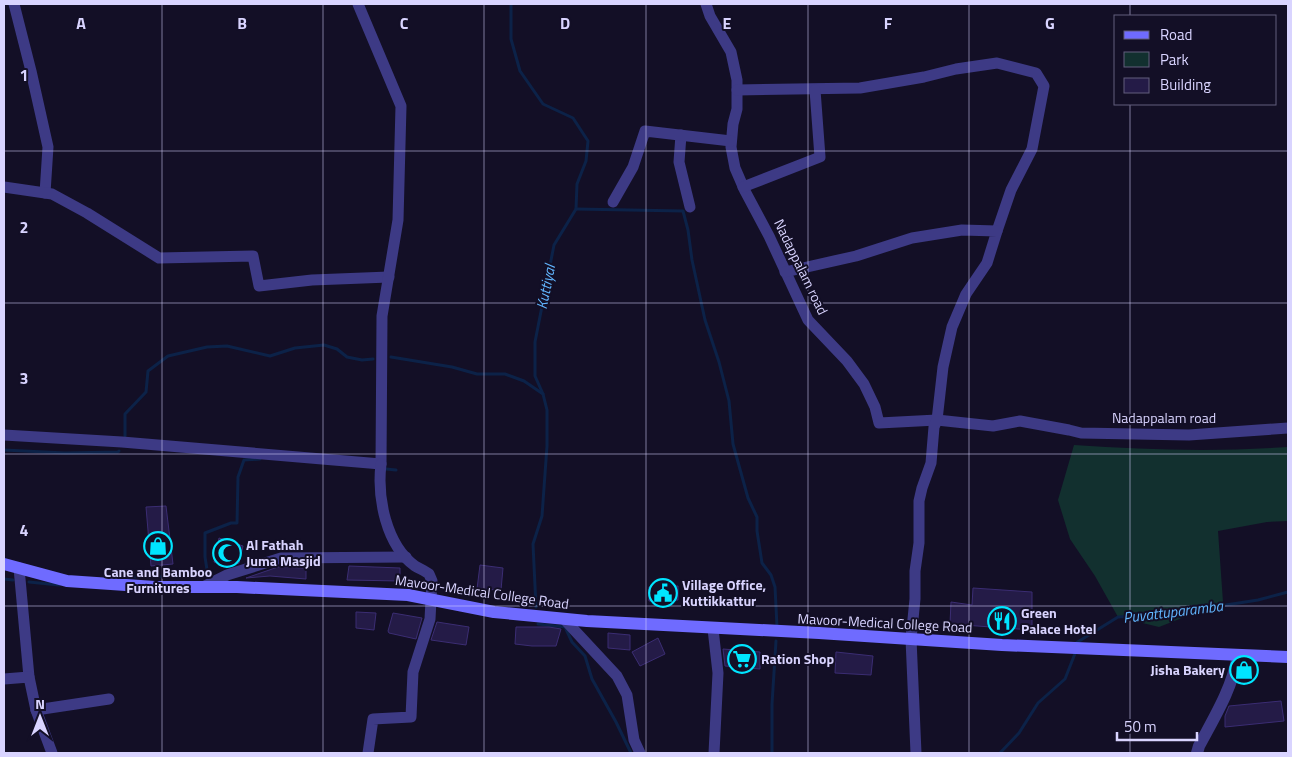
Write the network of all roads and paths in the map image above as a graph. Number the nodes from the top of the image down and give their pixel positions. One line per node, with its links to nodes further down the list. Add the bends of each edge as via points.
1 (14, 4): 10 (street, via 48,147)
2 (358, 4): 15 (street, via 401,106 398,220)
3 (706, 4): 4 (street, Nadappalam road, via 730,52)
4 (737, 90): 5 (street); 7 (street, Nadappalam road)
5 (815, 90): 9 (street, via 820,157); 13 (street, via 860,88 997,63 1036,73 1044,86 1032,149 1011,190)
6 (681, 135): 7 (street); 11 (street, via 645,131 633,166); 12 (street, via 679,162)
7 (731, 140): 9 (street, Nadappalam road, via 735,168)
8 (4, 187): 10 (street)
9 (743, 187): 14 (street, Nadappalam road)
10 (45, 193): 15 (street, via 87,213 159,258 253,256 259,286 312,280)
11 (613, 202)
12 (690, 207)
13 (997, 231): 14 (street, via 962,230 912,238 856,256); 16 (street, via 987,262 966,294 952,327 943,367)
14 (785, 272): 16 (street, Nadappalam road, via 808,320 864,384 879,423)
15 (388, 278): 19 (street, via 382,316)
16 (937, 420): 17 (street, Nadappalam road, via 993,426 1020,421 1091,434 1189,435); 27 (street, via 931,463 920,501)
17 (1288, 428)
18 (4, 434): 19 (street)
19 (381, 464): 20 (street, via 379,489 382,507 396,544)
20 (406, 557): 23 (street, via 281,558 227,575); 24 (street, via 429,574)
21 (4, 564): 22 (main road, Mavoor-Medical College Road)
22 (18, 568): 23 (main road, Mavoor-Medical College Road, via 67,581); 30 (street)
23 (203, 587): 24 (main road, Mavoor-Medical College Road, via 408,596)
24 (431, 600): 25 (main road, Mavoor-Medical College Road, via 494,612); 35 (street, via 430,619 413,672 411,717 373,719)
25 (564, 619): 26 (main road, Mavoor-Medical College Road); 36 (street, via 617,676 627,695 634,740)
26 (713, 629): 27 (main road, Mavoor-Medical College Road); 37 (street, via 718,673)
27 (911, 639): 28 (main road, Mavoor-Medical College Road); 38 (street)
28 (1238, 655): 29 (main road, Mavoor-Medical College Road); 39 (street, via 1227,694)
29 (1288, 657)
30 (29, 676): 31 (street); 33 (street)
31 (4, 679)
32 (109, 699): 33 (street)
33 (36, 710): 34 (street)
34 (52, 753)
35 (368, 753)
36 (640, 753)
37 (714, 753)
38 (916, 753)
39 (1197, 753)

